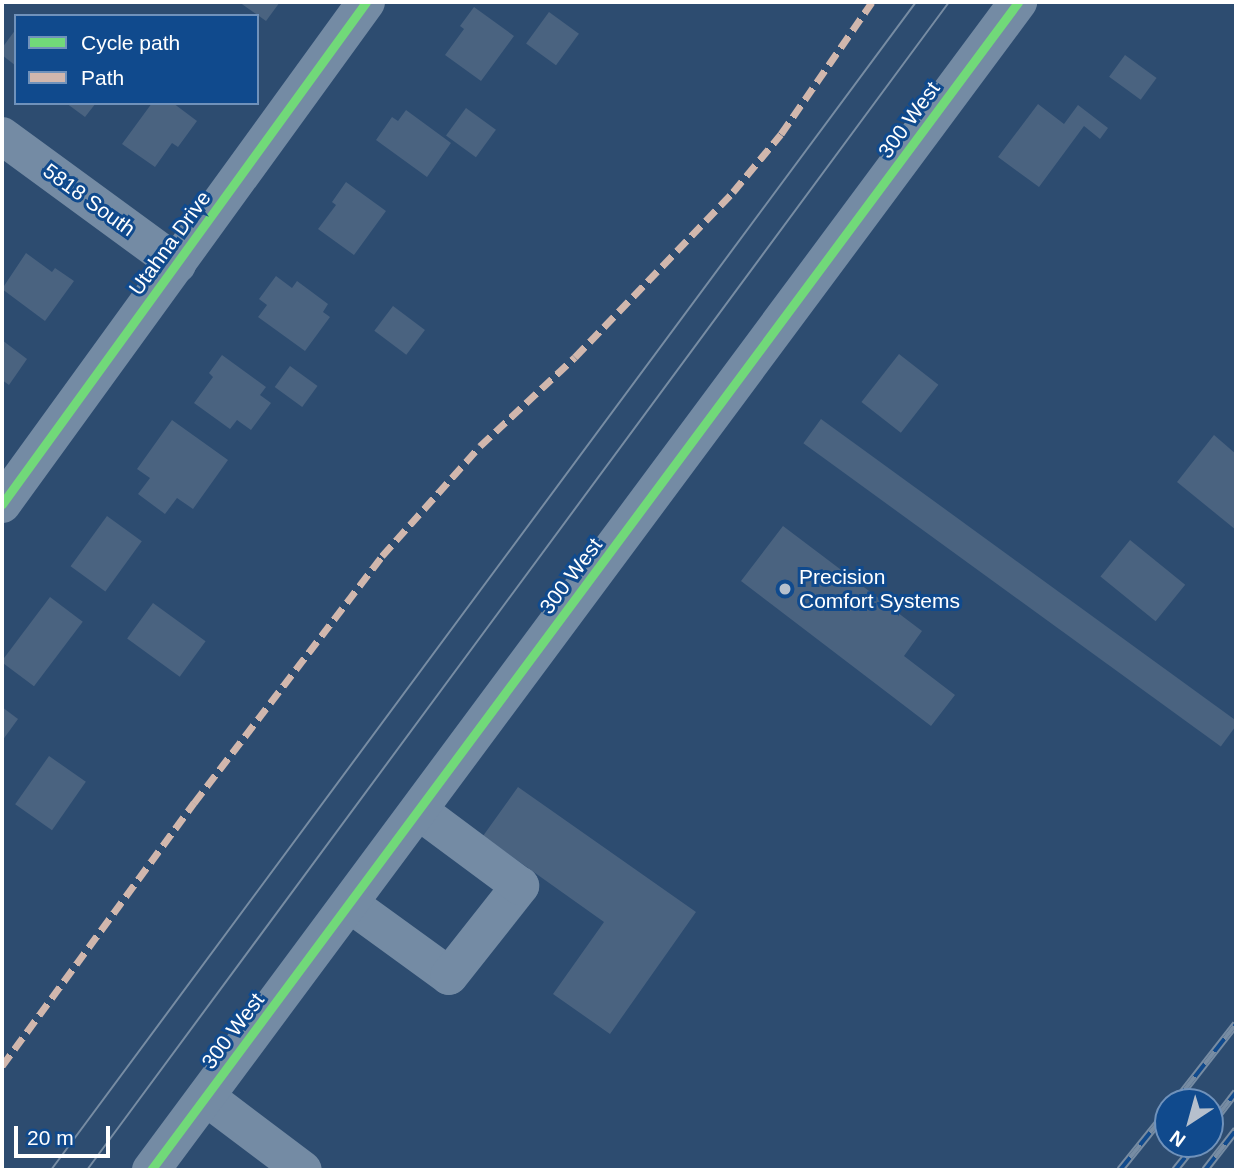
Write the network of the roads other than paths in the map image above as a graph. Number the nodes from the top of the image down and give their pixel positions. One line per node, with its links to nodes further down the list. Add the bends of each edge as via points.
1 (366, 2): 4 (street, Utahna Drive)
2 (1018, 2): 6 (street, 300 West)
3 (2, 136): 4 (street, 5818 South)
4 (177, 264): 5 (street, Utahna Drive)
5 (2, 504)
6 (419, 811): 7 (street, 300 West); 7 (street, via 520,886 449,976)
7 (349, 904): 8 (street, 300 West)
8 (206, 1097): 9 (street, 300 West); 10 (street)
9 (152, 1170)
10 (303, 1170)

